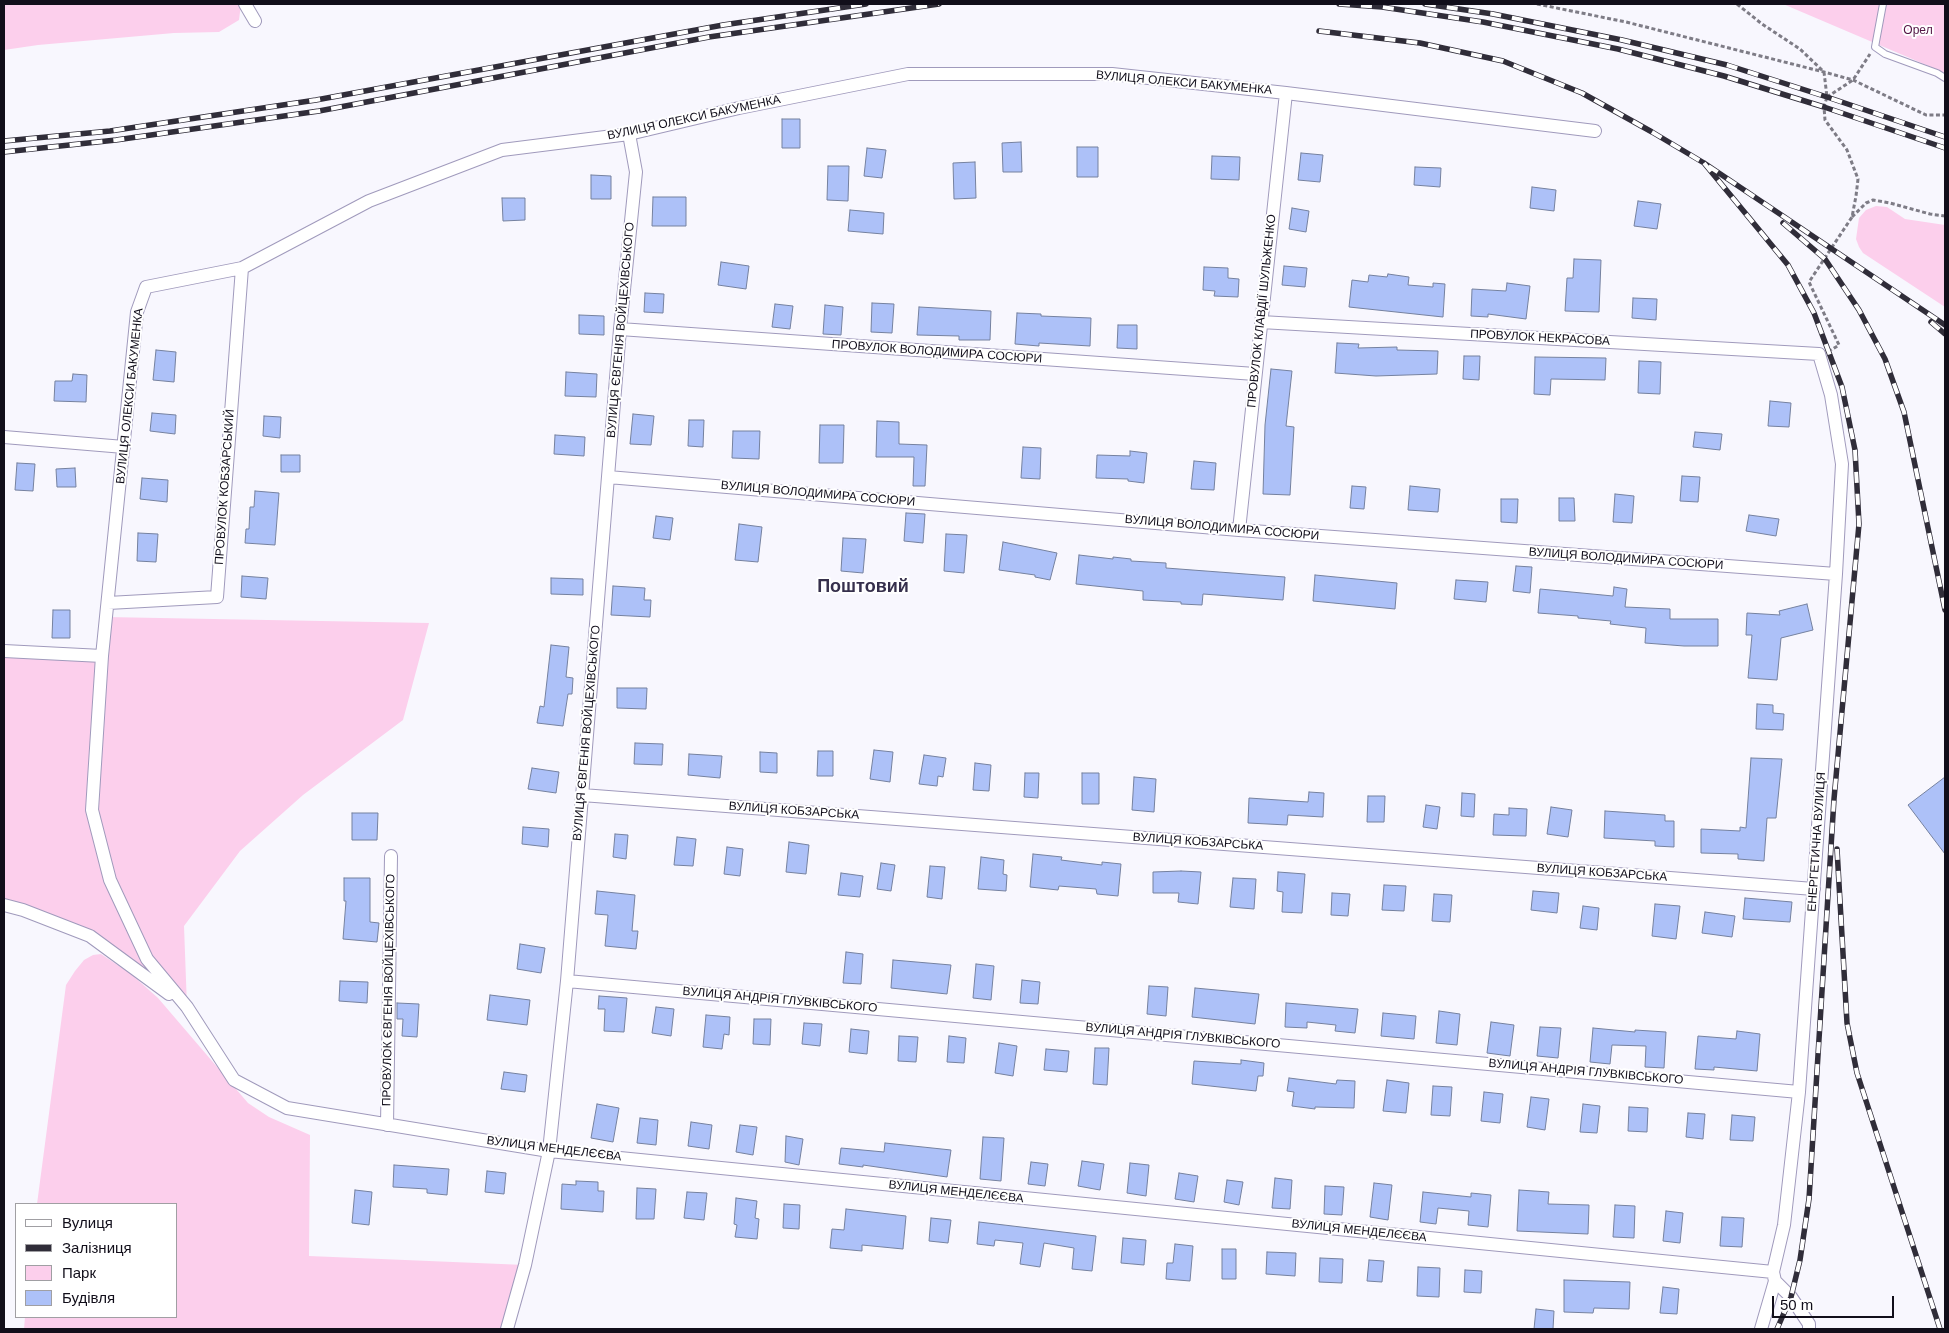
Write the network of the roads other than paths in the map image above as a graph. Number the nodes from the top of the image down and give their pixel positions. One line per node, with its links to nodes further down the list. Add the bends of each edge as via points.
1 (245, 4): 3 (street)
2 (1882, 4): 4 (lane, via 1875,47 1884,54)
3 (255, 21)
4 (1945, 78)
5 (1286, 93): 6 (street, ВУЛИЦЯ ОЛЕКСИ БАКУМЕНКА); 7 (street, ВУЛИЦЯ ОЛЕКСИ БАКУМЕНКА, via 1112,74 908,74 738,108); 9 (street, ПРОВУЛОК КЛАВДІЇ ШУЛЬЖЕНКО)
6 (1595, 131)
7 (629, 134): 8 (street, ВУЛИЦЯ ОЛЕКСИ БАКУМЕНКА, via 502,150 369,201); 10 (street, ВУЛИЦЯ ЄВГЕНІЯ ВОЙЦЕХІВСЬКОГО, via 636,172)
8 (242, 268): 14 (street, ВУЛИЦЯ ОЛЕКСИ БАКУМЕНКА, via 146,287 137,312); 18 (street, ПРОВУЛОК КОБЗАРСЬКИЙ, via 217,597)
9 (1261, 322): 11 (street, ПРОВУЛОК НЕКРАСОВА); 12 (street, ПРОВУЛОК КЛАВДІЇ ШУЛЬЖЕНКО)
10 (620, 330): 12 (street, ПРОВУЛОК ВОЛОДИМИРА СОСЮРИ); 15 (street, ВУЛИЦЯ ЄВГЕНІЯ ВОЙЦЕХІВСЬКОГО)
11 (1819, 354): 17 (street, ЕНЕРГЕТИЧНА ВУЛИЦЯ, via 1831,395 1842,464)
12 (1256, 374): 16 (street, ПРОВУЛОК КЛАВДІЇ ШУЛЬЖЕНКО)
13 (4, 437): 14 (street)
14 (124, 447): 18 (street, ВУЛИЦЯ ОЛЕКСИ БАКУМЕНКА)
15 (608, 477): 16 (street, ВУЛИЦЯ ВОЛОДИМИРА СОСЮРИ); 21 (street, ВУЛИЦЯ ЄВГЕНІЯ ВОЙЦЕХІВСЬКОГО)
16 (1238, 530): 17 (street, ВУЛИЦЯ ВОЛОДИМИРА СОСЮРИ)
17 (1836, 574): 23 (street, ЕНЕРГЕТИЧНА ВУЛИЦЯ)
18 (108, 604): 20 (street, ВУЛИЦЯ ОЛЕКСИ БАКУМЕНКА)
19 (4, 651): 20 (street)
20 (102, 656): 26 (street, ВУЛИЦЯ ОЛЕКСИ БАКУМЕНКА, via 92,810 110,880 147,960)
21 (582, 795): 23 (street, ВУЛИЦЯ КОБЗАРСЬКА); 25 (street, ВУЛИЦЯ ЄВГЕНІЯ ВОЙЦЕХІВСЬКОГО)
22 (391, 856): 28 (street, ПРОВУЛОК ЄВГЕНІЯ ВОЙЦЕХІВСЬКОГО)
23 (1814, 889): 27 (street, ЕНЕРГЕТИЧНА ВУЛИЦЯ)
24 (4, 905): 26 (street, via 90,936)
25 (567, 981): 27 (street, ВУЛИЦЯ АНДРІЯ ГЛУВКІВСЬКОГО); 29 (street, ВУЛИЦЯ ЄВГЕНІЯ ВОЙЦЕХІВСЬКОГО)
26 (188, 1008): 28 (street, ВУЛИЦЯ МЕНДЕЛЄЄВА, via 234,1080 287,1108)
27 (1799, 1092): 30 (street, ЕНЕРГЕТИЧНА ВУЛИЦЯ, via 1784,1224)
28 (387, 1125): 29 (street, ВУЛИЦЯ МЕНДЕЛЄЄВА)
29 (549, 1151): 30 (street, ВУЛИЦЯ МЕНДЕЛЄЄВА); 31 (street, ВУЛИЦЯ ЄВГЕНІЯ ВОЙЦЕХІВСЬКОГО)
30 (1774, 1277): 32 (street, ЕНЕРГЕТИЧНА ВУЛИЦЯ); 33 (street, via 1791,1297)
31 (508, 1329)
32 (1761, 1329)
33 (1809, 1329)

